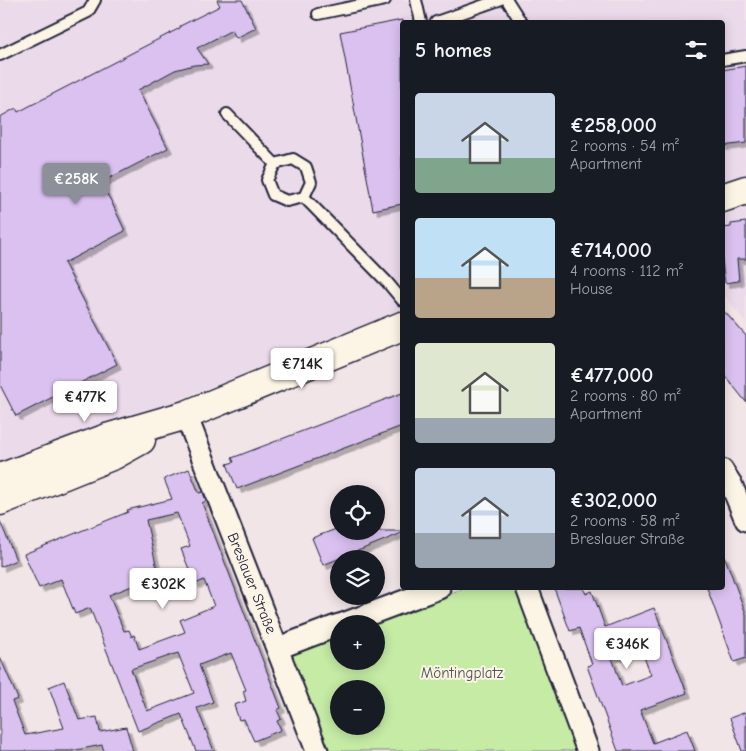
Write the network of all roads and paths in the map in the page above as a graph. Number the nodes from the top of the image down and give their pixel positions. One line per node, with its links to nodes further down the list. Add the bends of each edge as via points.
1 (94, 0): 10 (lane, via 88,12)
2 (385, 0): 6 (lane)
3 (416, 0): 7 (lane)
4 (499, 0): 8 (lane)
5 (507, 0): 9 (lane)
6 (318, 14)
7 (421, 20)
8 (442, 20)
9 (519, 20)
10 (0, 55)
11 (746, 56): 12 (lane)
12 (725, 60)
13 (228, 114): 14 (lane)
14 (275, 164): 16 (lane, via 293,159 306,167 311,182); 16 (lane, via 267,180 273,195 287,201)
15 (746, 190): 17 (street)
16 (304, 197): 18 (lane)
17 (725, 197)
18 (400, 298)
19 (400, 327): 20 (street)
20 (186, 415): 21 (street, via 107,438); 23 (street, via 114,456); 29 (street, Breslauer Straße)
21 (0, 478)
22 (725, 479): 24 (street)
23 (0, 501)
24 (746, 520)
25 (434, 590): 27 (street)
26 (528, 590): 31 (street)
27 (367, 615)
28 (330, 629): 29 (street)
29 (278, 648): 30 (street, Breslauer Straße)
30 (317, 751)
31 (588, 751)

